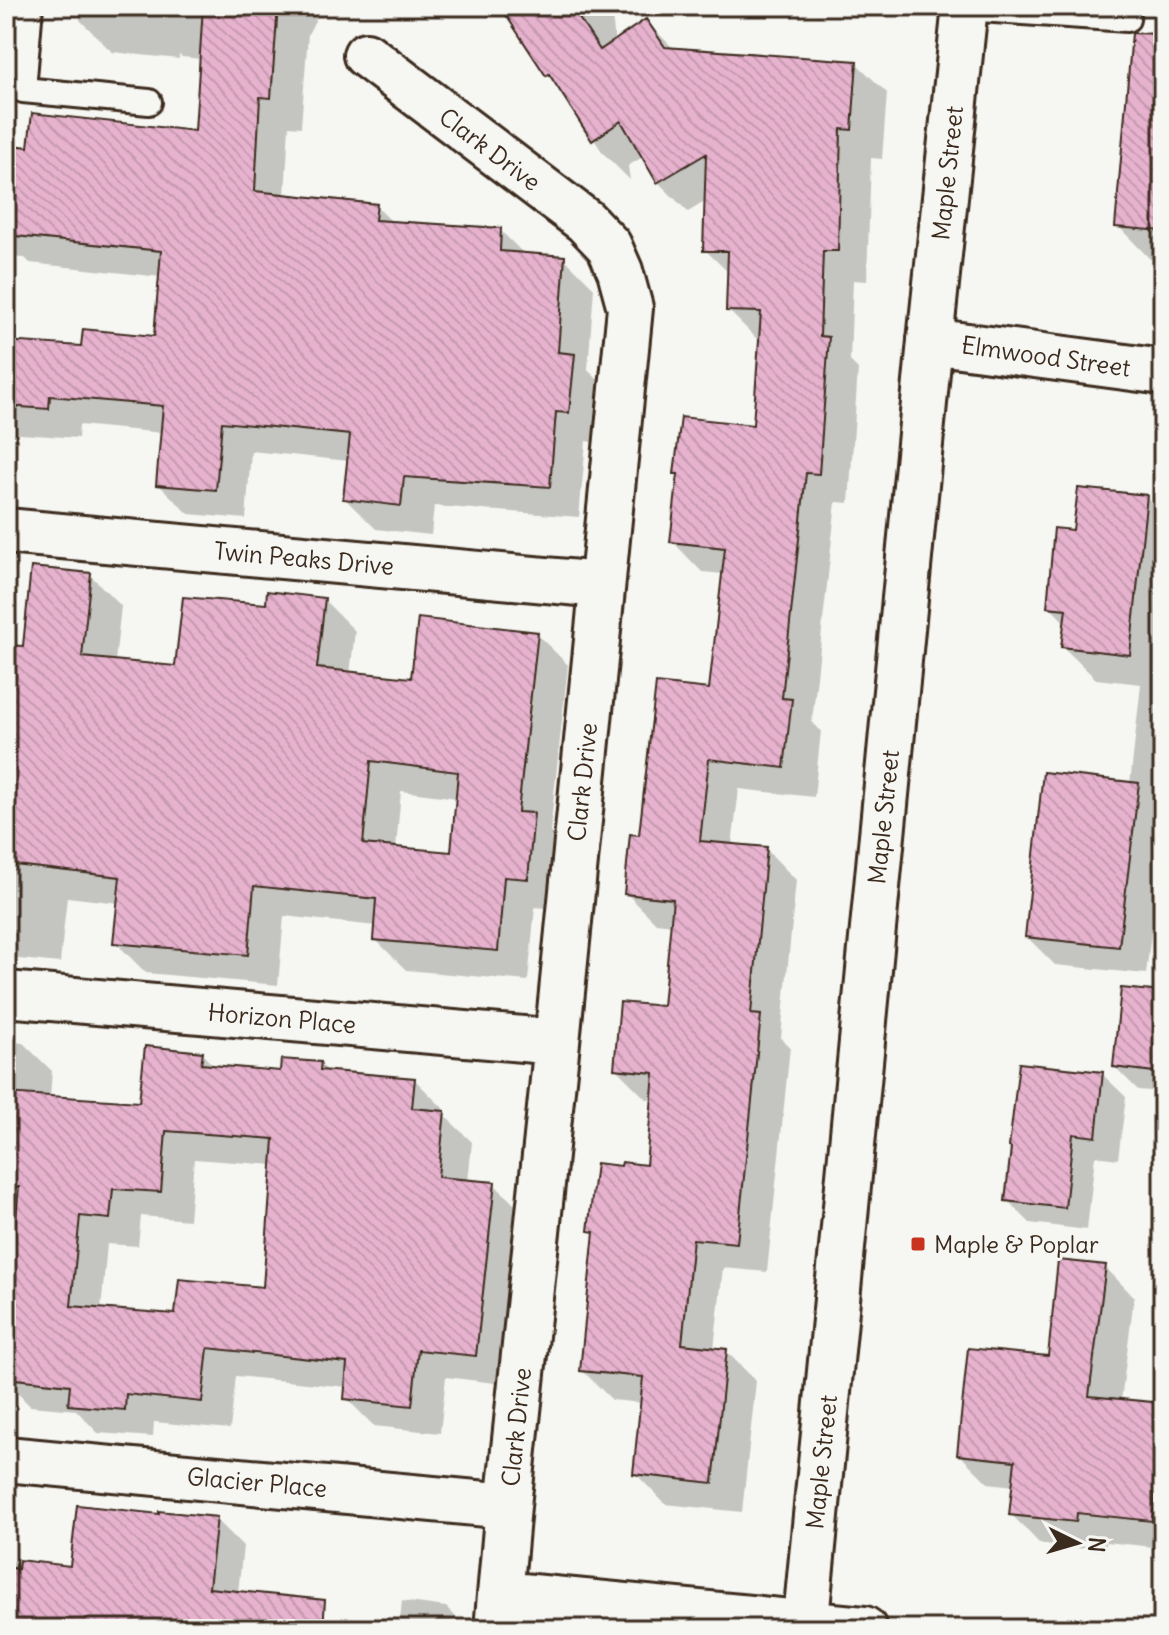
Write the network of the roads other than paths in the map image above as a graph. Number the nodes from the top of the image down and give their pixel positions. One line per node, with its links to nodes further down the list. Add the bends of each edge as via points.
1 (30, 6): 5 (lane, via 23,90)
2 (1128, 6): 3 (lane, via 1127,19)
3 (965, 7): 6 (street, Maple Street)
4 (366, 55): 9 (street, Clark Drive, via 585,221 609,246 630,308)
5 (149, 102)
6 (930, 341): 7 (street, Elmwood Street); 15 (street, Maple Street)
7 (1163, 372)
8 (6, 531): 9 (street, Twin Peaks Drive)
9 (601, 585): 11 (street, Clark Drive)
10 (6, 994): 11 (street, Horizon Place)
11 (557, 1042): 13 (street, Clark Drive)
12 (6, 1459): 13 (street, Glacier Place)
13 (508, 1506): 14 (street, Clark Drive)
14 (499, 1611): 15 (street)
15 (805, 1626): 16 (street)
16 (864, 1629)

